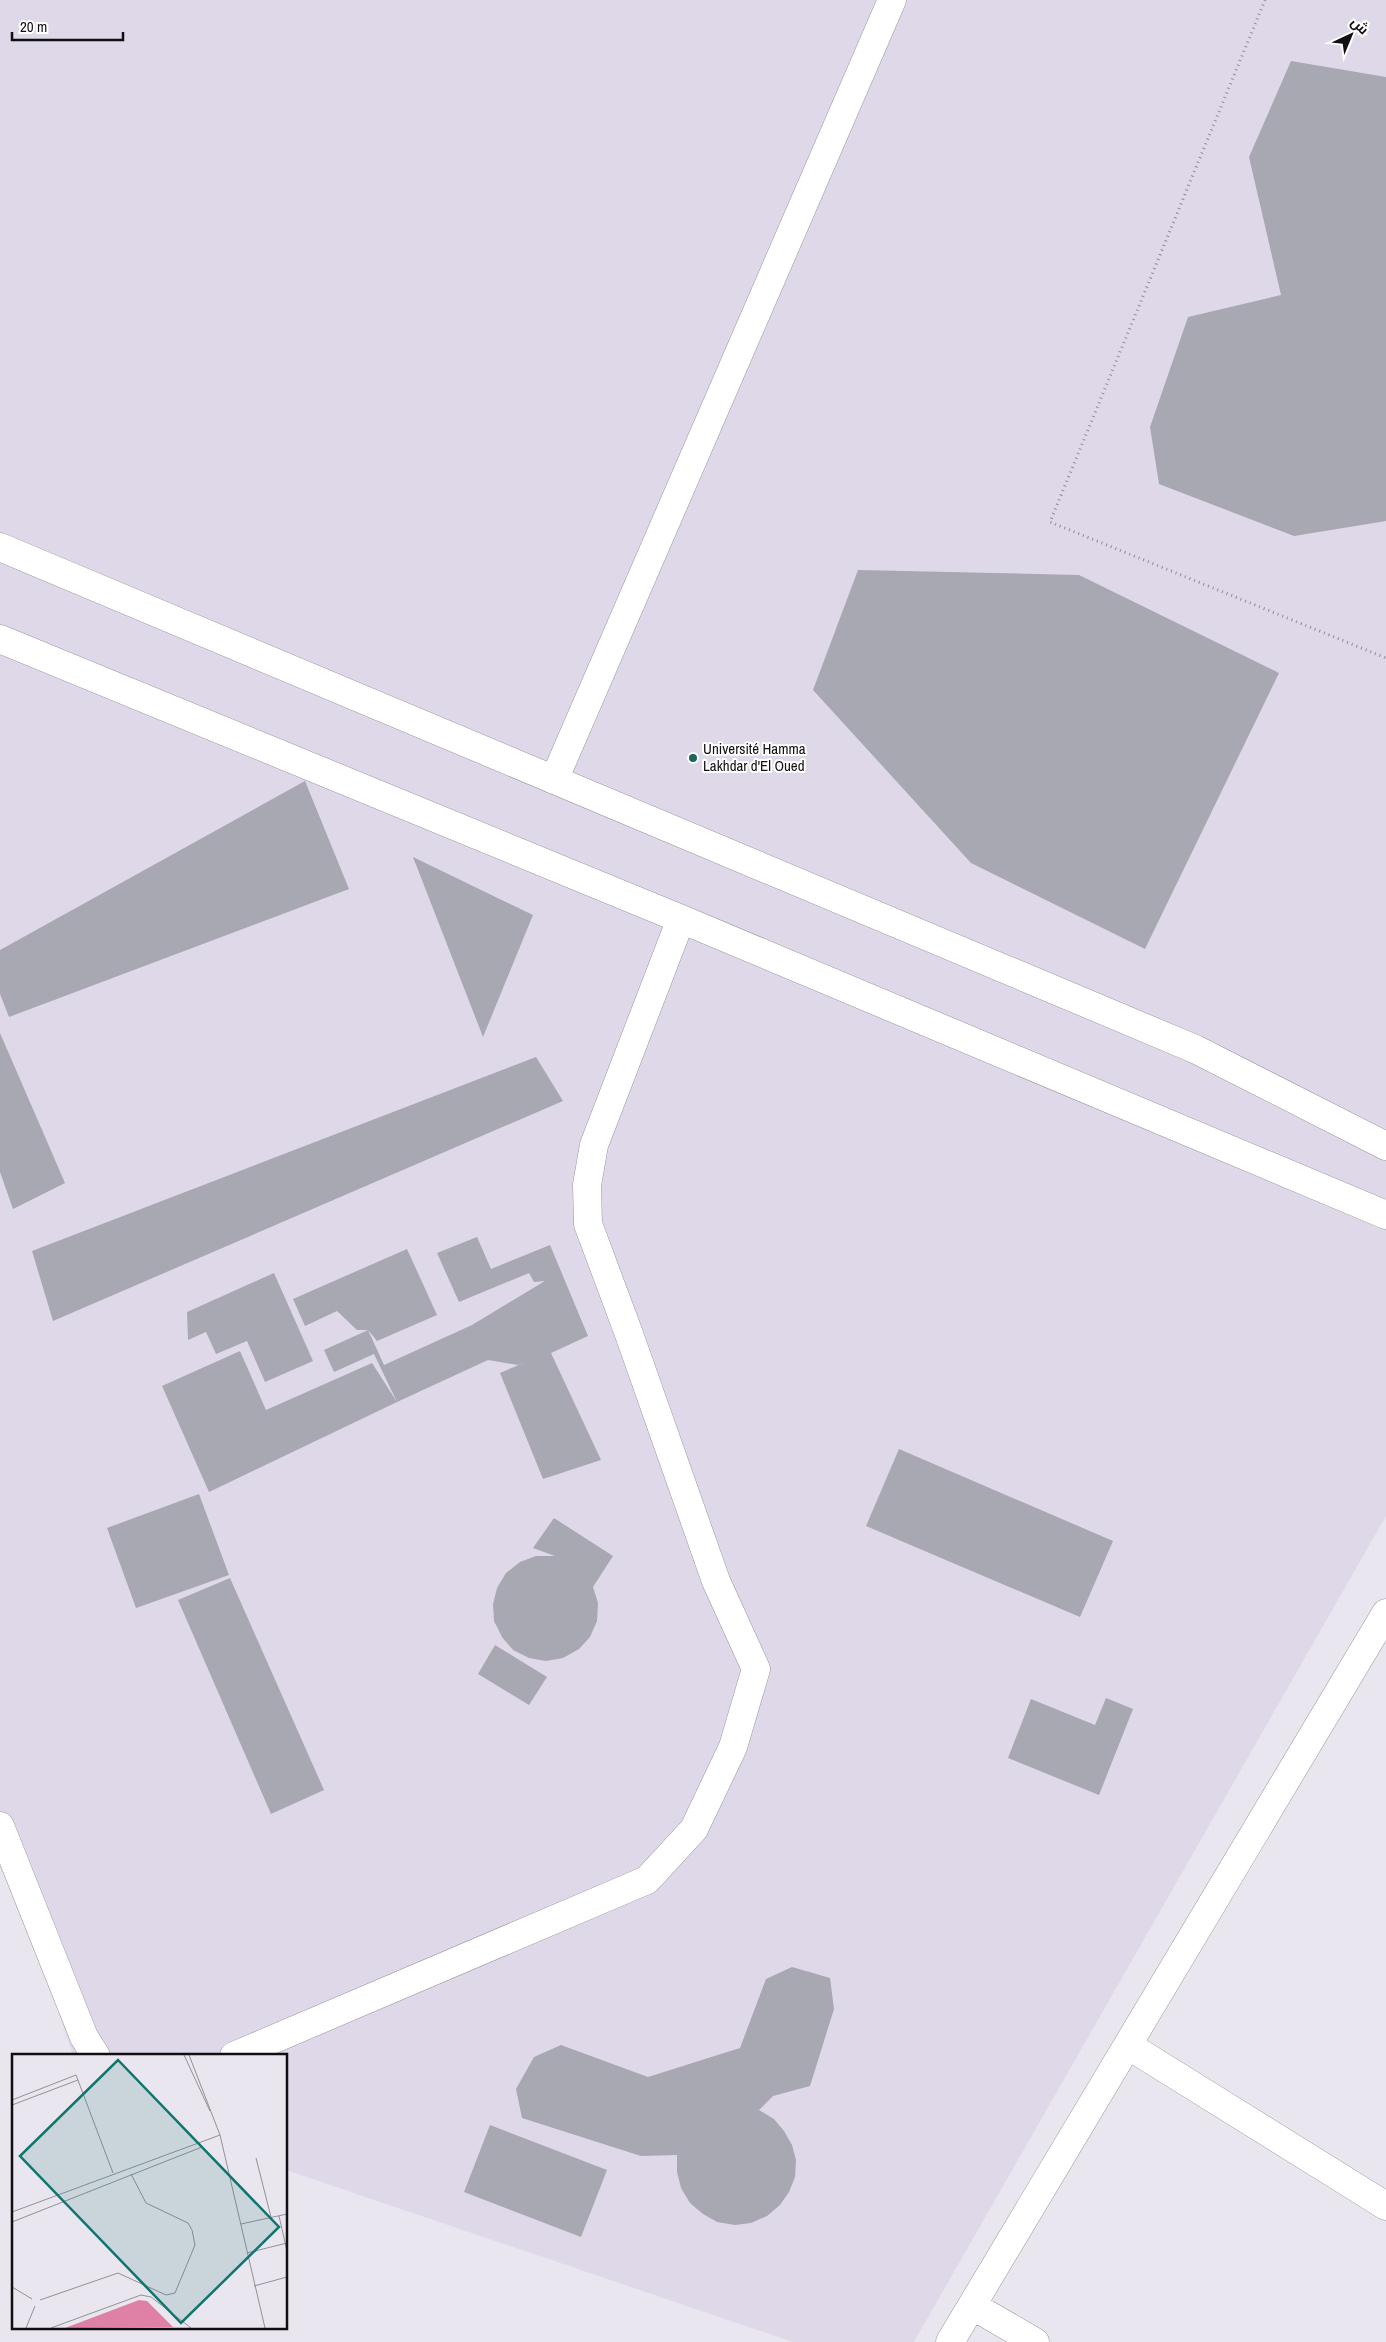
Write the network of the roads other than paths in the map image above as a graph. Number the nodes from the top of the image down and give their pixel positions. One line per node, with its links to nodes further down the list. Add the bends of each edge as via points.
1 (892, 0): 4 (street)
2 (0, 547): 4 (street)
3 (0, 639): 5 (street)
4 (554, 780): 6 (street, via 1195,1049)
5 (681, 919): 7 (street); 12 (street, via 594,1145 587,1185 588,1224 716,1581 756,1668 732,1747 694,1829 646,1880)
6 (1386, 1146)
7 (1386, 1215)
8 (1386, 1613): 10 (street)
9 (0, 1826): 11 (street, via 84,2038)
10 (1129, 2046): 13 (street); 14 (street)
11 (95, 2054)
12 (239, 2054)
13 (1386, 2206)
14 (973, 2306): 15 (street); 16 (street)
15 (950, 2342)
16 (1035, 2342)

